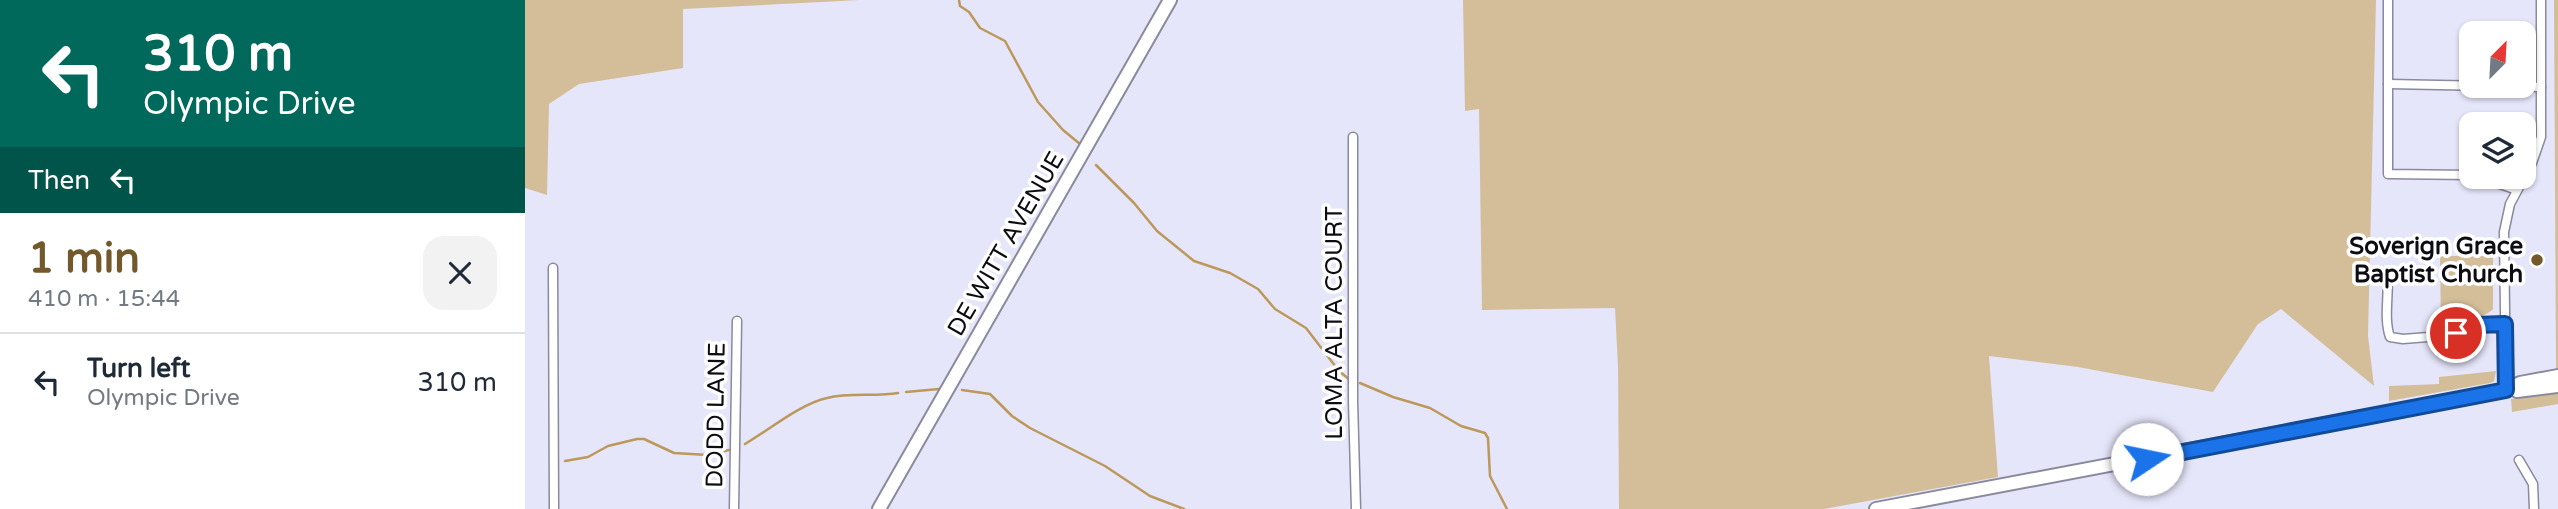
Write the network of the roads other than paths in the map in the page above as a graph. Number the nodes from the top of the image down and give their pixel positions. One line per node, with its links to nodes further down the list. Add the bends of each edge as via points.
1 (1170, 0): 20 (street, DE WITT AVENUE)
2 (2388, 0): 4 (street)
3 (2541, 0): 5 (street)
4 (2388, 85): 5 (street); 7 (street, via 2388,174)
5 (2541, 87): 9 (street, via 2538,150)
6 (1353, 137): 21 (street, LOMA ALTA COURT)
7 (2459, 175)
8 (2514, 189): 9 (street)
9 (2517, 190): 13 (street, via 2504,232)
10 (553, 268): 18 (street)
11 (2387, 272): 13 (street, via 2390,337 2441,336 2475,325)
12 (737, 321): 19 (street, DODD LANE)
13 (2505, 324): 16 (street)
14 (2558, 376): 16 (street)
15 (2558, 386): 16 (street)
16 (2506, 390): 22 (street)
17 (2519, 460): 23 (street, via 2533,484)
18 (554, 509)
19 (734, 509)
20 (879, 509)
21 (1356, 509)
22 (1876, 509)
23 (2533, 509)

